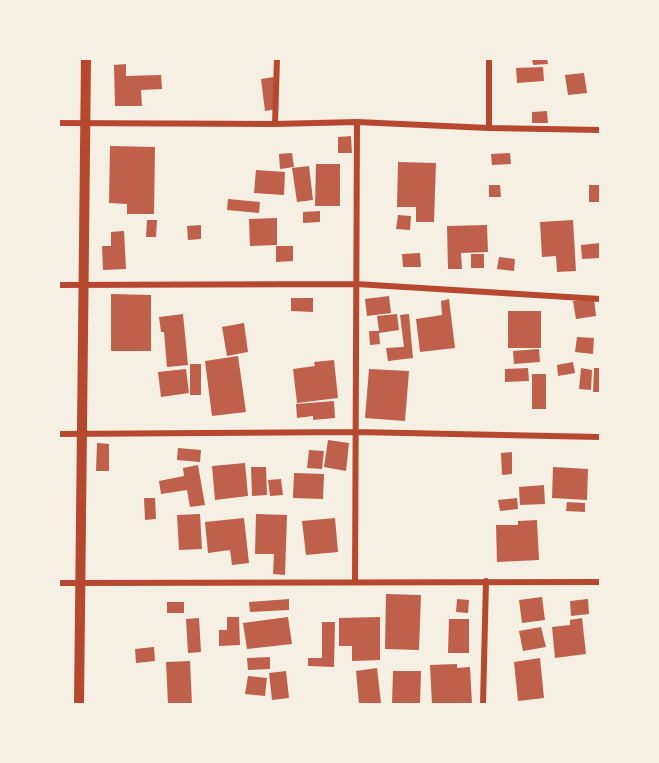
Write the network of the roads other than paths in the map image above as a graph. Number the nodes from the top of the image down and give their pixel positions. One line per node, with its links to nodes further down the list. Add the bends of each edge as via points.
1 (86, 58): 6 (street)
2 (278, 58): 7 (street)
3 (489, 58): 8 (street)
4 (357, 122): 7 (street); 8 (street); 10 (street)
5 (58, 123): 6 (street)
6 (85, 123): 7 (street); 12 (street)
7 (275, 124)
8 (489, 128): 9 (street)
9 (600, 130)
10 (356, 284): 12 (street); 13 (street); 14 (street)
11 (58, 285): 12 (street)
12 (84, 285): 16 (street)
13 (600, 299)
14 (356, 432): 16 (street); 17 (street); 19 (street)
15 (58, 434): 16 (street)
16 (82, 434): 22 (street)
17 (600, 437)
18 (486, 581): 19 (street); 20 (street); 24 (street)
19 (355, 582): 22 (street)
20 (600, 582)
21 (58, 583): 22 (street)
22 (80, 584): 23 (street)
23 (79, 705)
24 (483, 705)

